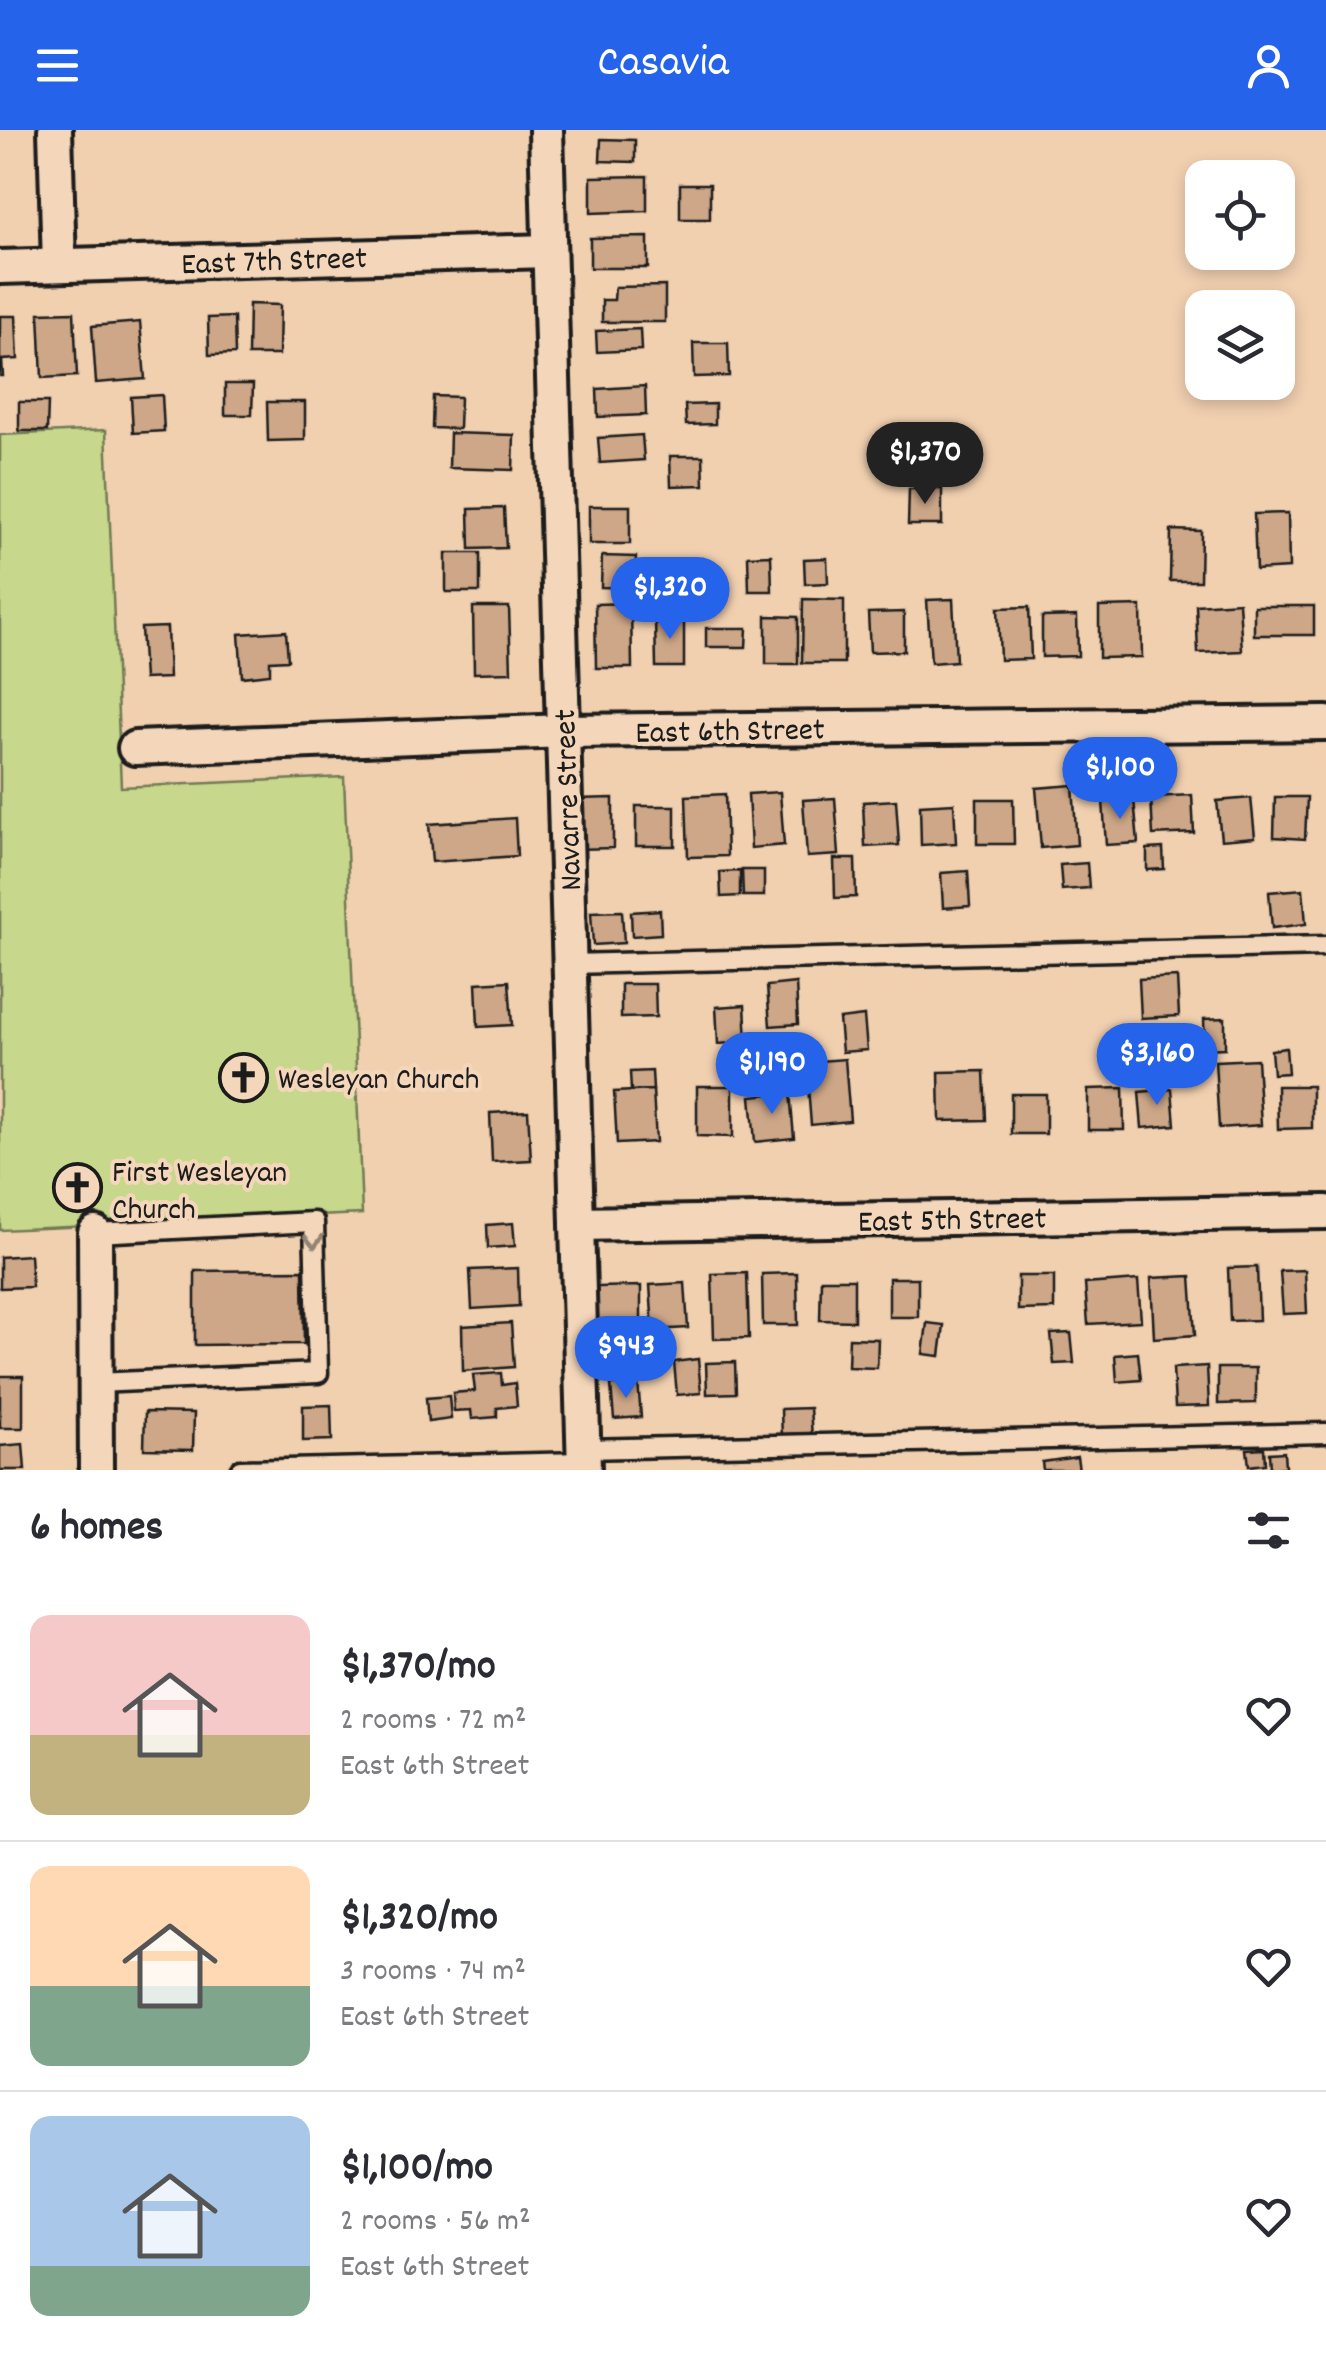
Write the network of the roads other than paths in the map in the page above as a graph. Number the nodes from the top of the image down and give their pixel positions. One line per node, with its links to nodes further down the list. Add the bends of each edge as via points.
1 (55, 130): 4 (street)
2 (546, 130): 3 (street, Navarre Street)
3 (549, 251): 4 (street, East 7th Street); 7 (street, Navarre Street)
4 (58, 265): 5 (street, East 7th Street)
5 (0, 267)
6 (1326, 724): 7 (street, East 6th Street)
7 (564, 730): 8 (street, East 6th Street); 10 (street, Navarre Street)
8 (135, 748)
9 (1326, 946): 10 (lane)
10 (570, 964): 12 (street, Navarre Street)
11 (1326, 1212): 12 (street, East 5th Street)
12 (577, 1224): 16 (street, Navarre Street)
13 (95, 1233): 14 (street); 14 (lane, one-way to 14, via 314,1222 318,1373)
14 (96, 1384): 17 (street)
15 (1326, 1433): 16 (lane)
16 (584, 1460): 18 (lane)
17 (96, 1470)
18 (240, 1470)

